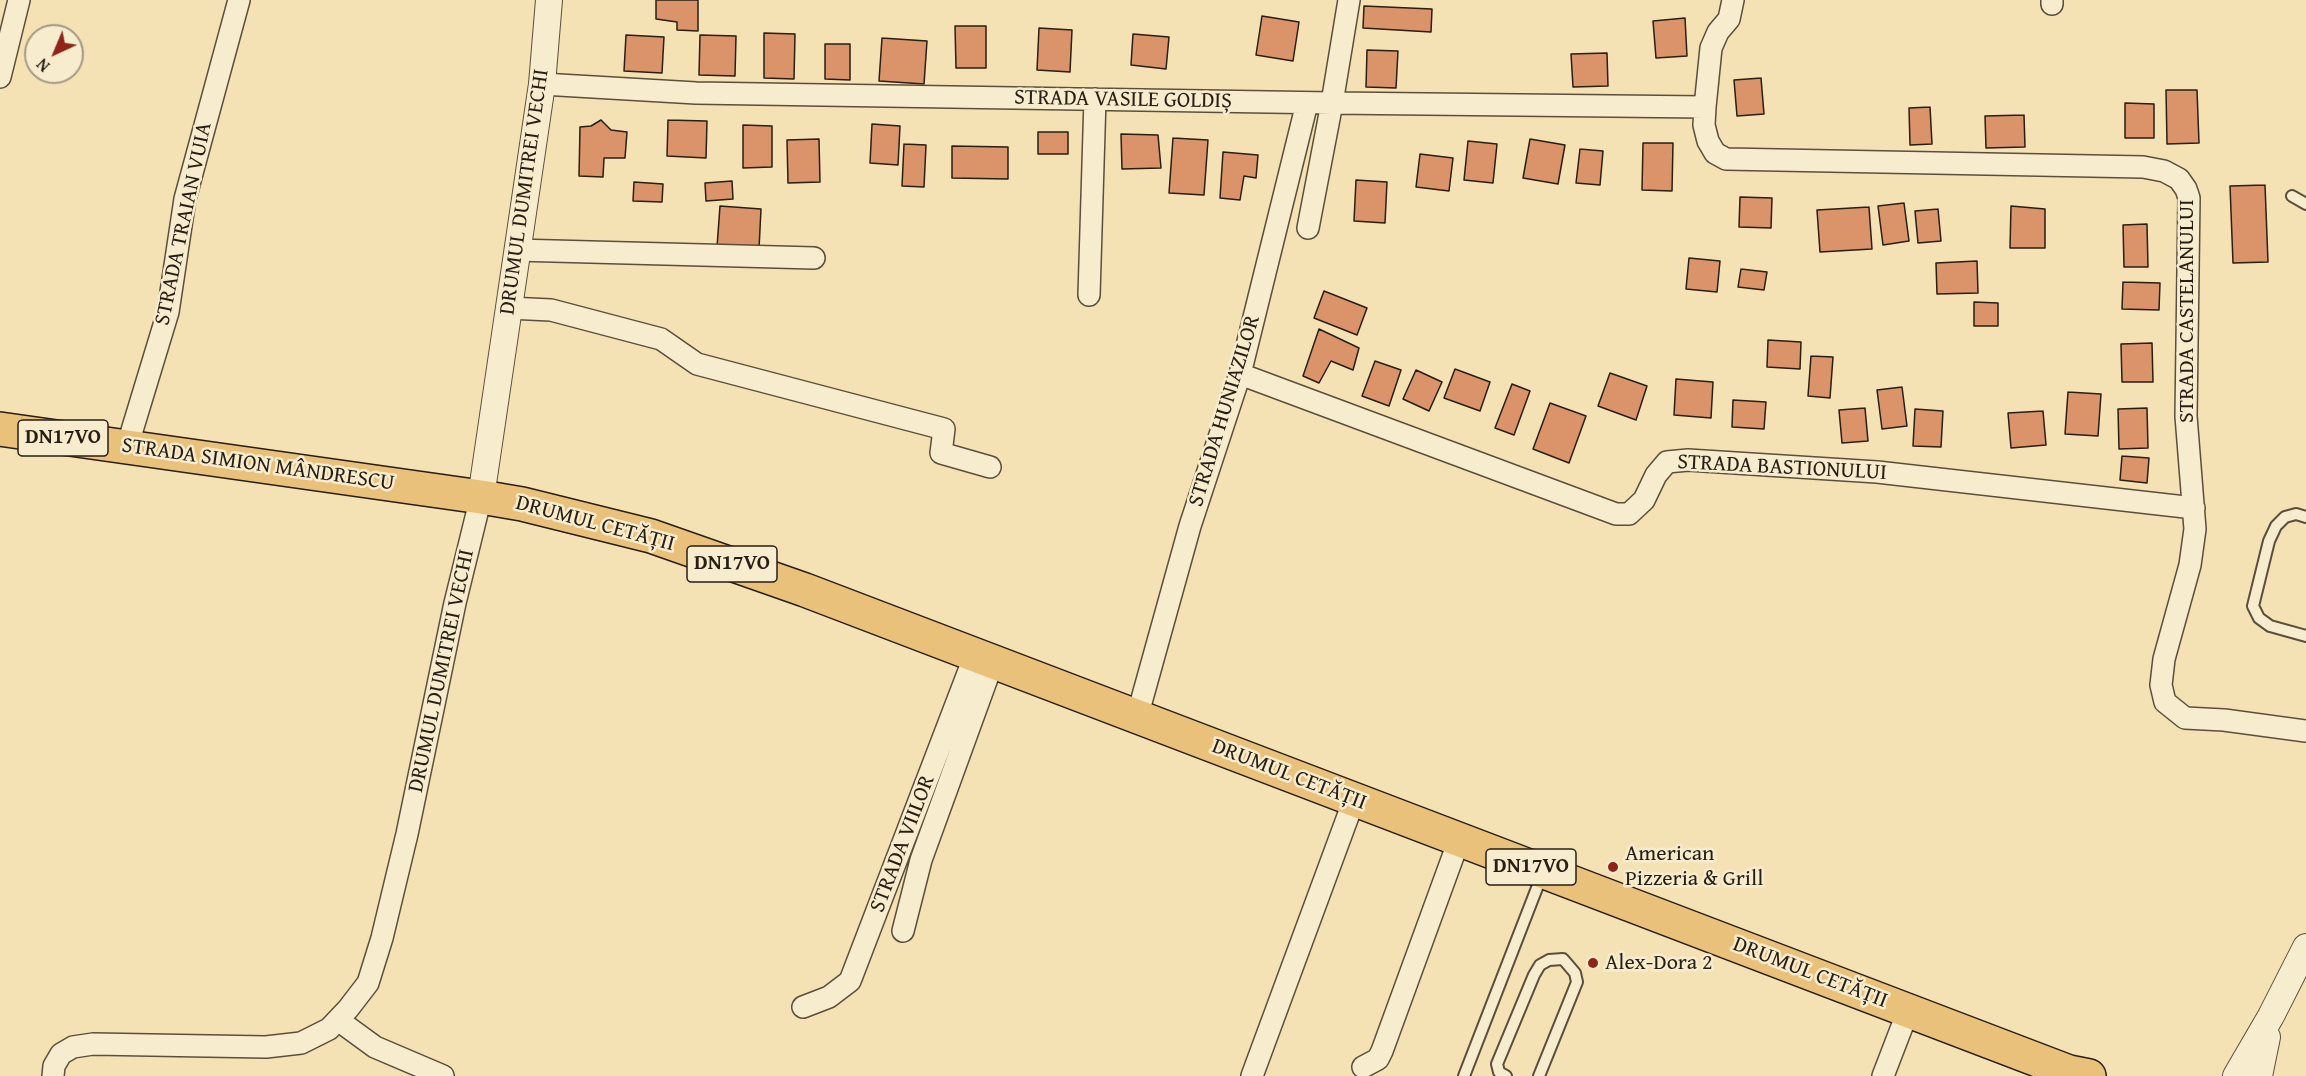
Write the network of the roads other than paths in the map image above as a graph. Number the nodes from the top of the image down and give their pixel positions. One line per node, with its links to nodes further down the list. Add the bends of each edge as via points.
1 (19, 0): 6 (street)
2 (239, 0): 21 (street, STRADA TRAIAN VUIA, via 184,199 168,312)
3 (549, 0): 7 (street, DRUMUL DUMITREI VECHI)
4 (1349, 0): 10 (street)
5 (1733, 0): 11 (street, STRADA CASTELANULUI, via 1729,19 1711,48)
6 (0, 77)
7 (542, 84): 8 (street, STRADA VASILE GOLDIȘ, via 696,93); 15 (street, DRUMUL DUMITREI VECHI)
8 (1095, 99): 9 (street, STRADA VASILE GOLDIȘ); 17 (street)
9 (1307, 103): 10 (street, STRADA VASILE GOLDIȘ); 19 (street, STRADA HUNIAZILOR)
10 (1332, 103): 11 (street, STRADA VASILE GOLDIȘ); 14 (street)
11 (1705, 106): 24 (street, STRADA CASTELANULUI, via 1708,141 1715,153 1726,159 2143,167 2179,179 2189,198 2186,416)
12 (2292, 196): 13 (lane)
13 (2306, 204)
14 (1308, 228)
15 (516, 250): 16 (street); 18 (street, DRUMUL DUMITREI VECHI)
16 (814, 258)
17 (1089, 296)
18 (508, 308): 22 (street, via 551,310 661,339 697,364 944,429 941,453); 23 (street, DRUMUL DUMITREI VECHI)
19 (1240, 374): 24 (street, STRADA BASTIONULUI, via 1616,514 1629,514 1644,500 1666,462 1688,460 1877,471); 28 (street, STRADA HUNIAZILOR, via 1190,526)
20 (0, 429): 21 (highway, STRADA SIMION MÂNDRESCU / DN17VO)
21 (127, 447): 23 (highway, STRADA SIMION MÂNDRESCU / DN17VO)
22 (990, 467)
23 (481, 497): 27 (highway, DRUMUL CETĂȚII / DN17VO, via 651,536); 38 (street, DRUMUL DUMITREI VECHI, via 382,938 368,983)
24 (2194, 508): 29 (street, STRADA CASTELANULUI, via 2190,565 2164,659 2161,685 2165,702 2185,718)
25 (2306, 517): 26 (lane, via 2296,514 2276,526 2253,606 2259,618 2270,626)
26 (2306, 636)
27 (984, 659): 28 (highway, DRUMUL CETĂȚII / DN17VO); 33 (street, via 921,860); 35 (street, STRADA VIILOR, via 850,981 829,997)
28 (1137, 717): 30 (highway, DRUMUL CETĂȚII / DN17VO)
29 (2306, 731)
30 (1354, 800): 31 (highway, DRUMUL CETĂȚII / DN17VO); 42 (street)
31 (1459, 840): 32 (highway, DRUMUL CETĂȚII / DN17VO); 39 (street, via 1382,1051 1378,1059)
32 (1543, 872): 36 (highway, DRUMUL CETĂȚII / DN17VO); 43 (lane)
33 (903, 931)
34 (2306, 947): 37 (street)
35 (803, 1007)
36 (1908, 1011): 46 (street); 47 (highway, DRUMUL CETĂȚII / DN17VO)
37 (2271, 1016): 48 (street); 49 (street)
38 (338, 1020): 40 (street, DRUMUL DUMITREI VECHI, via 301,1043 266,1047 73,1047 61,1054); 41 (street, via 375,1047)
39 (1363, 1067)
40 (50, 1073)
41 (443, 1076)
42 (1252, 1076)
43 (1464, 1076)
44 (1506, 1076): 45 (lane, via 1499,1072 1497,1064 1534,975 1549,960 1563,959 1575,973 1576,982)
45 (1539, 1076)
46 (1883, 1076)
47 (2089, 1076)
48 (2236, 1076)
49 (2259, 1076)

